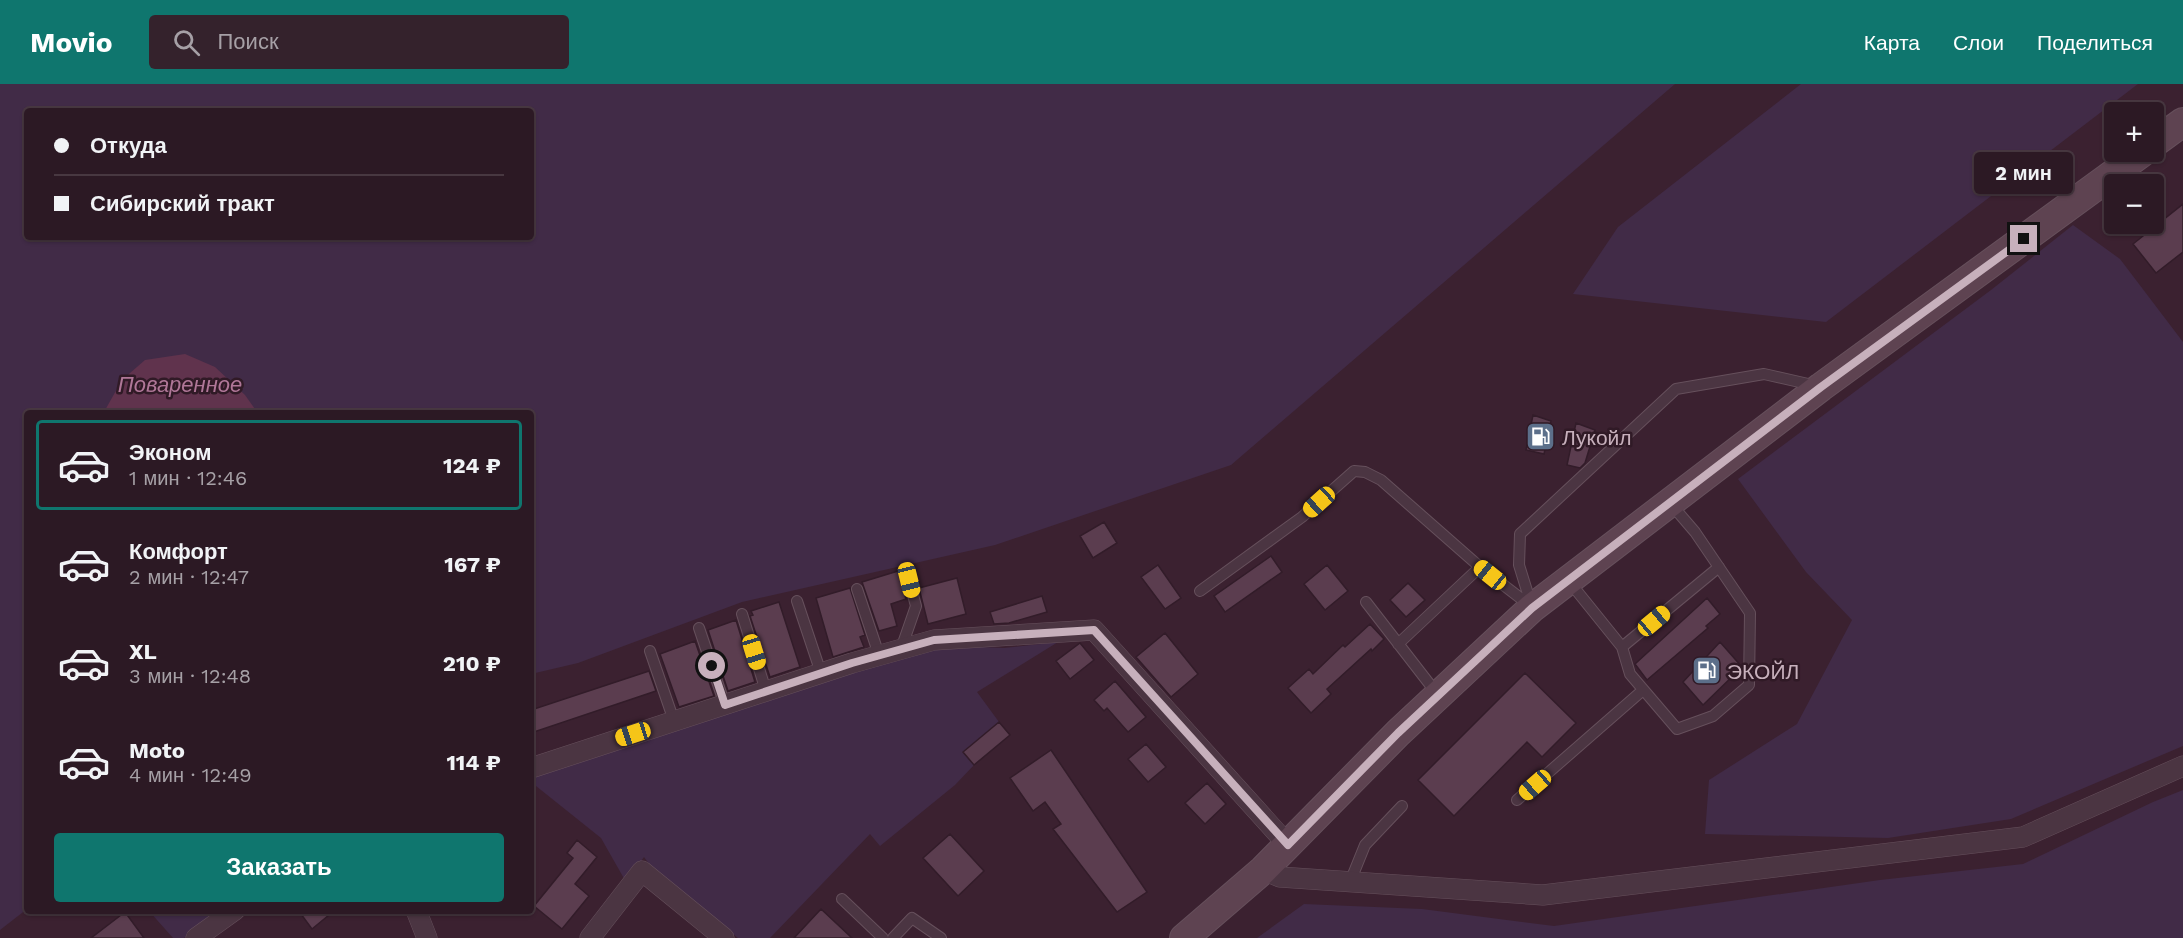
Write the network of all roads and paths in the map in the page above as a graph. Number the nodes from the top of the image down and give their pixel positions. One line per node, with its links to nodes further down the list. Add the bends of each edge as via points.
1 (2183, 122): 2 (main road)
2 (2164, 136)
3 (2129, 162): 4 (main road)
4 (1821, 387): 5 (main road); 14 (lane, via 1764,374 1676,389 1520,534 1519,566)
5 (1670, 502): 7 (lane); 9 (main road)
6 (1480, 567): 11 (lane, via 1381,480 1365,471 1354,471 1302,518); 14 (lane); 17 (lane)
7 (1719, 567): 18 (lane); 23 (lane, via 1750,613 1749,685 1713,716 1677,729)
8 (909, 580): 19 (lane, via 916,606)
9 (1568, 580): 14 (main road); 18 (lane)
10 (857, 589): 21 (lane)
11 (1200, 591)
12 (797, 601): 22 (lane)
13 (1366, 602): 17 (lane)
14 (1532, 608): 25 (main road)
15 (742, 614): 24 (lane)
16 (699, 628): 26 (lane)
17 (1398, 644): 25 (lane)
18 (1622, 647): 23 (lane, via 1630,674)
19 (901, 649): 21 (street); 32 (street, via 934,640 1094,630)
20 (650, 651): 27 (lane)
21 (879, 655): 22 (street)
22 (821, 673): 24 (street)
23 (1644, 690): 30 (lane)
24 (766, 691): 26 (street)
25 (1438, 695): 32 (main road)
26 (725, 705): 27 (street)
27 (674, 721): 29 (street)
28 (2183, 766): 34 (street, via 2024,837 1543,895)
29 (534, 767)
30 (1517, 800)
31 (1402, 806): 34 (lane, via 1365,845)
32 (1288, 845): 33 (main road)
33 (1263, 870): 34 (street, via 1280,877); 45 (main road)
34 (1350, 882)
35 (842, 899): 42 (lane)
36 (229, 914): 38 (street)
37 (418, 914): 39 (street)
38 (196, 938)
39 (427, 938)
40 (590, 938): 41 (street, via 642,871)
41 (724, 938)
42 (883, 938)
43 (893, 938): 44 (lane, via 912,918)
44 (941, 938)
45 (1184, 938)

